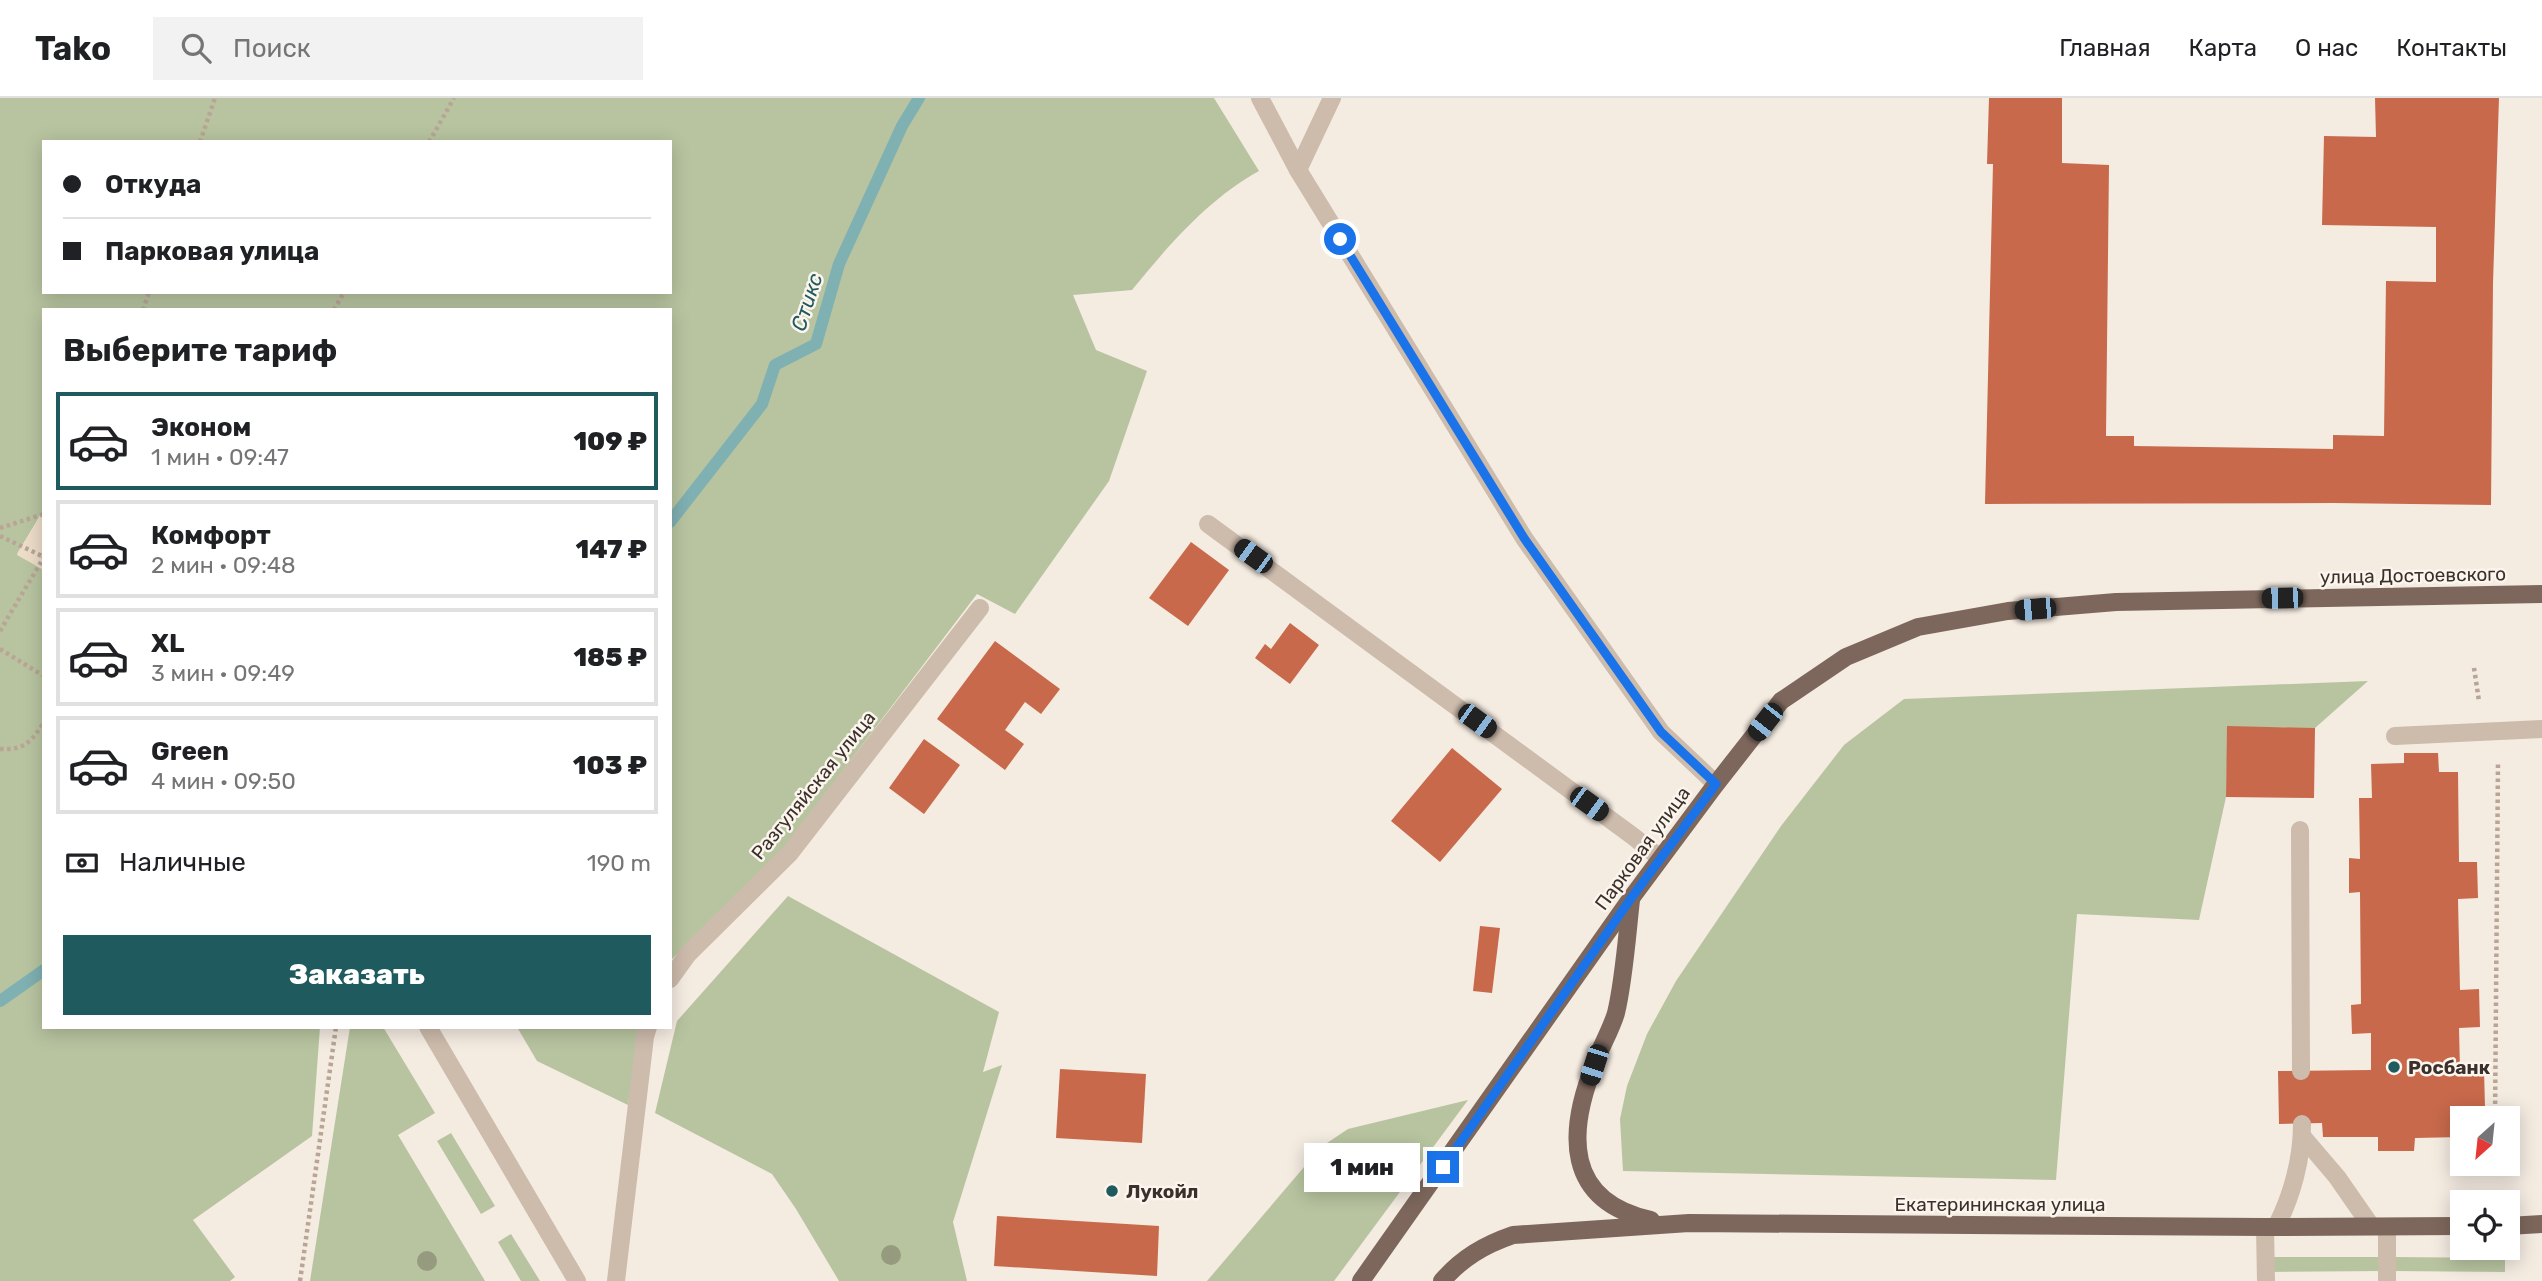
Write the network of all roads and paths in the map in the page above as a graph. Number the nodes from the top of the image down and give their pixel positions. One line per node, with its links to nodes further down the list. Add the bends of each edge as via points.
1 (215, 98): 5 (path)
2 (454, 98): 6 (path)
3 (1260, 98): 7 (street)
4 (1332, 98): 7 (street)
5 (201, 140)
6 (430, 140)
7 (1298, 170): 26 (street, via 1524,538 1661,732)
8 (42, 515): 10 (path)
9 (1208, 524): 28 (street)
10 (0, 528)
11 (0, 536): 12 (path)
12 (42, 556)
13 (42, 560): 17 (path)
14 (2542, 594): 15 (main road, улица Достоевского)
15 (2116, 602): 26 (main road, Парковая улица, via 2008,611 1918,627 1846,657 1781,701)
16 (980, 608): 30 (street, Разгуляйская улица, via 790,853 688,954)
17 (0, 631)
18 (0, 649): 20 (path)
19 (2474, 668): 23 (path, via 2480,713)
20 (42, 676)
21 (42, 725): 25 (path, via 32,740 17,750)
22 (2542, 729): 23 (street)
23 (2488, 731): 24 (street); 35 (path, via 2498,750)
24 (2395, 736)
25 (0, 748)
26 (1716, 784): 28 (main road, Парковая улица)
27 (2300, 830): 34 (street)
28 (1660, 858): 29 (main road, Парковая улица)
29 (1632, 897): 36 (main road, via 1616,1014 1584,1093 1577,1152 1584,1177 1610,1205 1646,1219); 45 (main road, Парковая улица)
30 (672, 976)
31 (336, 1029): 42 (path)
32 (429, 1029): 43 (street)
33 (647, 1029): 44 (street)
34 (2301, 1071)
35 (2494, 1106)
36 (1689, 1223): 41 (main road, Екатерининская улица); 46 (main road, Екатерининская улица, via 1513,1235 1465,1258)
37 (2542, 1224): 38 (main road)
38 (2520, 1225)
39 (2379, 1226): 40 (main road, Екатерининская улица); 41 (main road, Екатерининская улица); 41 (street, via 2302,1130 2287,1205); 48 (street)
40 (2450, 1226)
41 (2271, 1227): 47 (street)
42 (300, 1281)
43 (577, 1281)
44 (616, 1281)
45 (1361, 1281)
46 (1442, 1281)
47 (2266, 1281)
48 (2386, 1281)

